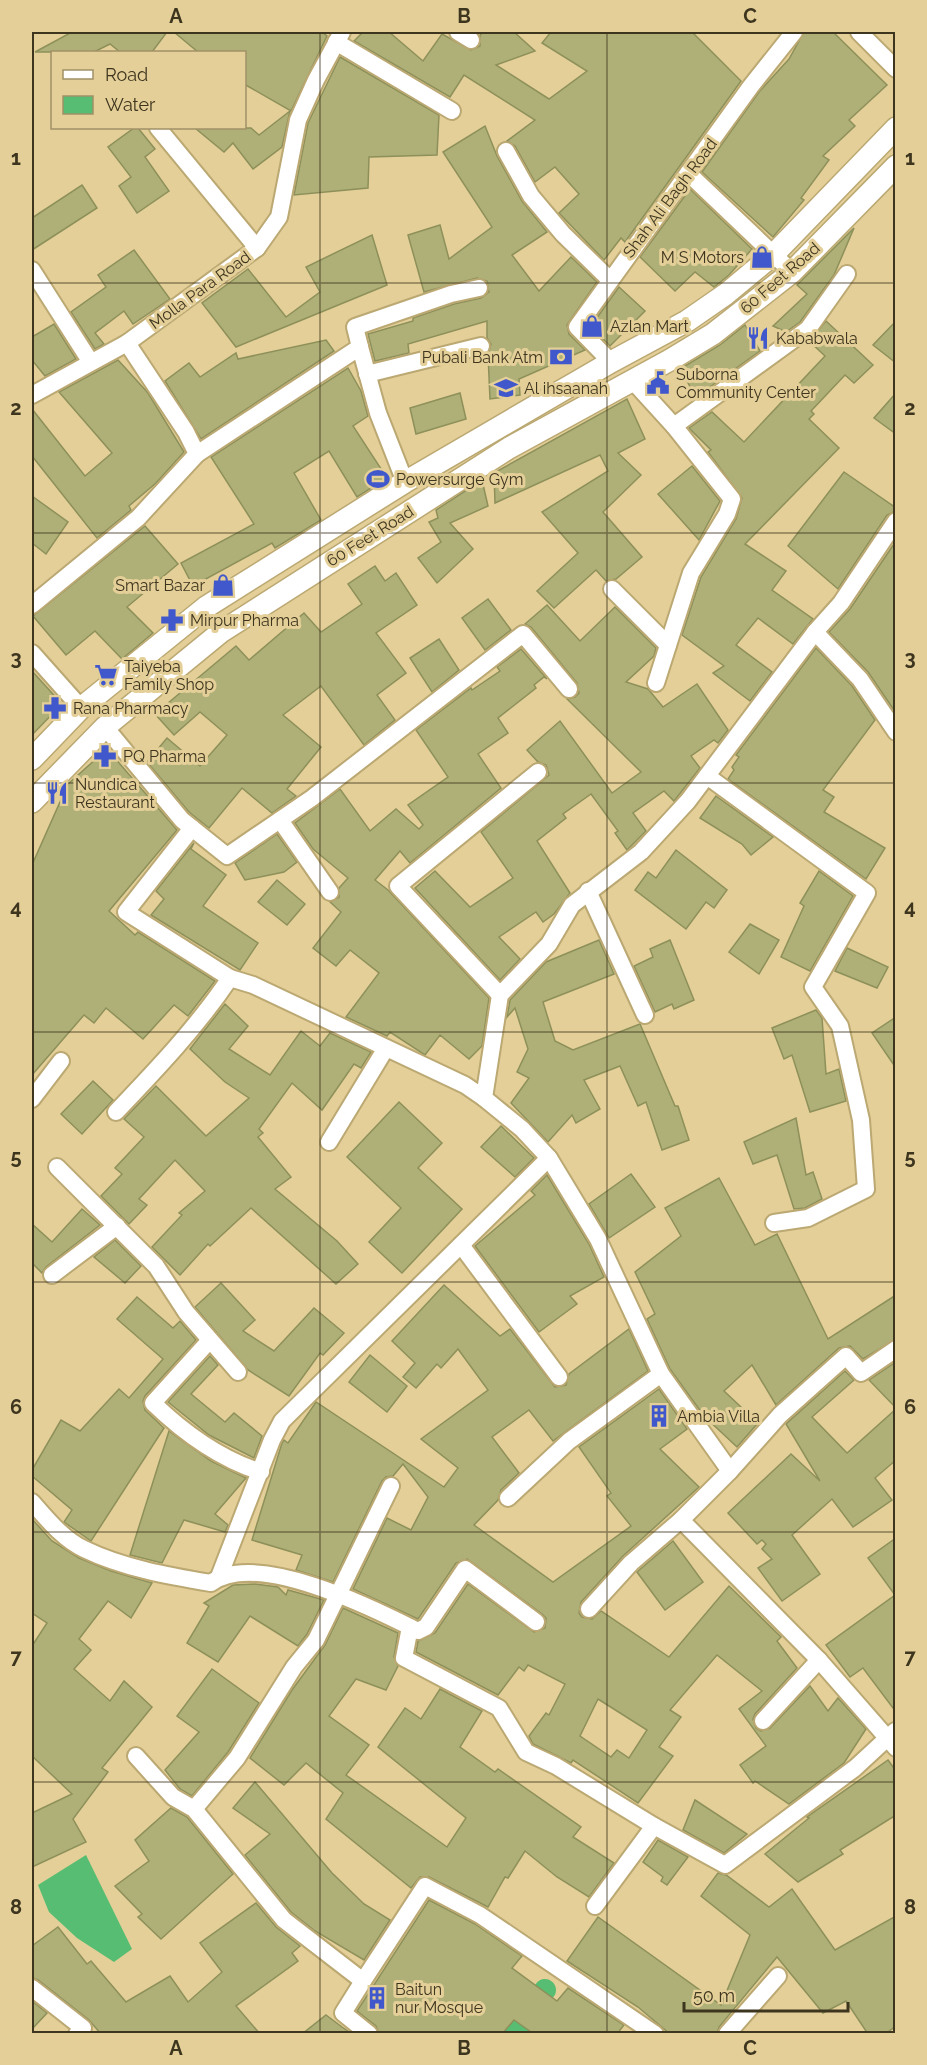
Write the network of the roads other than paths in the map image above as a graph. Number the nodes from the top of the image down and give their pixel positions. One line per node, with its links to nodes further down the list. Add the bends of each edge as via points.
1 (794, 32): 10 (street, Shah Ali Bagh Road)
2 (859, 32): 4 (street)
3 (339, 37): 5 (street); 11 (street, Molla Para Road, via 298,120 279,217)
4 (896, 69)
5 (452, 111)
6 (896, 128): 12 (street, 60 Feet Road)
7 (159, 129): 11 (street)
8 (506, 151): 16 (street, via 531,196)
9 (896, 166): 14 (street, 60 Feet Road)
10 (688, 173): 12 (street); 16 (street, Shah Ali Bagh Road)
11 (257, 248): 19 (street, Molla Para Road)
12 (774, 254): 14 (street); 18 (street, 60 Feet Road, via 726,294)
13 (32, 270): 23 (street)
14 (792, 272): 22 (street, 60 Feet Road)
15 (846, 274): 28 (street, via 808,329)
16 (609, 280): 24 (street, Shah Ali Bagh Road, via 577,327)
17 (479, 288): 21 (street, via 355,327)
18 (671, 330): 22 (street); 24 (street, 60 Feet Road)
19 (126, 343): 23 (street, Molla Para Road); 29 (street)
20 (481, 346): 25 (street)
21 (360, 348): 25 (street); 29 (street)
22 (684, 352): 26 (street, 60 Feet Road)
23 (90, 361): 27 (street, Molla Para Road)
24 (610, 362): 30 (street, 60 Feet Road)
25 (367, 374): 30 (street)
26 (633, 381): 28 (street); 33 (street, 60 Feet Road, via 509,448)
27 (32, 395)
28 (674, 426): 37 (street, via 732,499 691,573)
29 (197, 454): 35 (street, via 138,518)
30 (405, 483): 32 (street, 60 Feet Road)
31 (896, 521): 36 (street, via 841,603)
32 (289, 556): 33 (street); 41 (street, 60 Feet Road, via 206,607)
33 (303, 579): 42 (street, 60 Feet Road, via 221,632)
34 (612, 588): 37 (street)
35 (32, 605)
36 (815, 632): 43 (street, via 860,679); 46 (street)
37 (668, 645): 39 (street)
38 (32, 653): 41 (street)
39 (656, 683)
40 (569, 689): 48 (street, via 524,634)
41 (81, 708): 44 (street, 60 Feet Road)
42 (105, 727): 47 (street, 60 Feet Road); 49 (street)
43 (896, 732)
44 (32, 759)
45 (538, 772): 53 (street, via 398,886)
46 (707, 776): 50 (street, via 641,852); 63 (street, via 867,893 813,987 840,1026 861,1120 866,1189 808,1218)
47 (32, 802)
48 (280, 820): 49 (street, via 227,856); 51 (street)
49 (192, 828): 52 (street, via 126,912)
50 (588, 891): 53 (street, via 572,905 549,944); 54 (street)
51 (330, 892)
52 (230, 978): 55 (street, via 253,985); 59 (street, via 209,1010)
53 (500, 995): 57 (street)
54 (645, 1015)
55 (386, 1048): 57 (street, via 465,1084); 60 (street)
56 (62, 1061): 58 (street)
57 (484, 1098): 61 (street)
58 (32, 1099)
59 (116, 1112)
60 (329, 1142)
61 (549, 1158): 65 (street); 70 (street, via 598,1239)
62 (57, 1167): 64 (street)
63 (774, 1223)
64 (117, 1226): 66 (street); 67 (street, via 156,1266)
65 (461, 1245): 71 (street); 73 (street, via 282,1421)
66 (52, 1275)
67 (210, 1340): 69 (street); 73 (street, via 153,1403 174,1424 232,1463)
68 (896, 1349): 72 (street, via 861,1373 846,1356 780,1415)
69 (238, 1372)
70 (661, 1374): 72 (street); 75 (street, via 569,1441)
71 (559, 1377)
72 (730, 1471): 77 (street)
73 (261, 1472): 78 (street)
74 (391, 1486): 79 (street)
75 (508, 1498)
76 (32, 1502): 78 (street, via 83,1549 164,1575 211,1583)
77 (681, 1520): 80 (street, via 631,1563); 83 (street)
78 (219, 1577): 79 (street, via 236,1572 280,1577)
79 (339, 1593): 82 (street); 87 (street, via 316,1640 294,1667 237,1758)
80 (590, 1609)
81 (536, 1622): 82 (street, via 465,1569 426,1627 418,1631)
82 (410, 1627): 88 (street, via 404,1658 499,1708 526,1752)
83 (819, 1660): 84 (street); 85 (street)
84 (763, 1721)
85 (892, 1738): 88 (street, via 725,1865)
86 (136, 1756): 87 (street, via 173,1797)
87 (194, 1809): 91 (street, via 284,1920)
88 (654, 1826): 89 (street)
89 (595, 1906)
90 (778, 1976): 96 (street)
91 (363, 1981): 94 (street, via 343,2013); 95 (street, via 425,1886 480,1915)
92 (32, 1988): 93 (street, via 83,2028)
93 (77, 2034)
94 (369, 2034)
95 (655, 2034)
96 (728, 2034)

